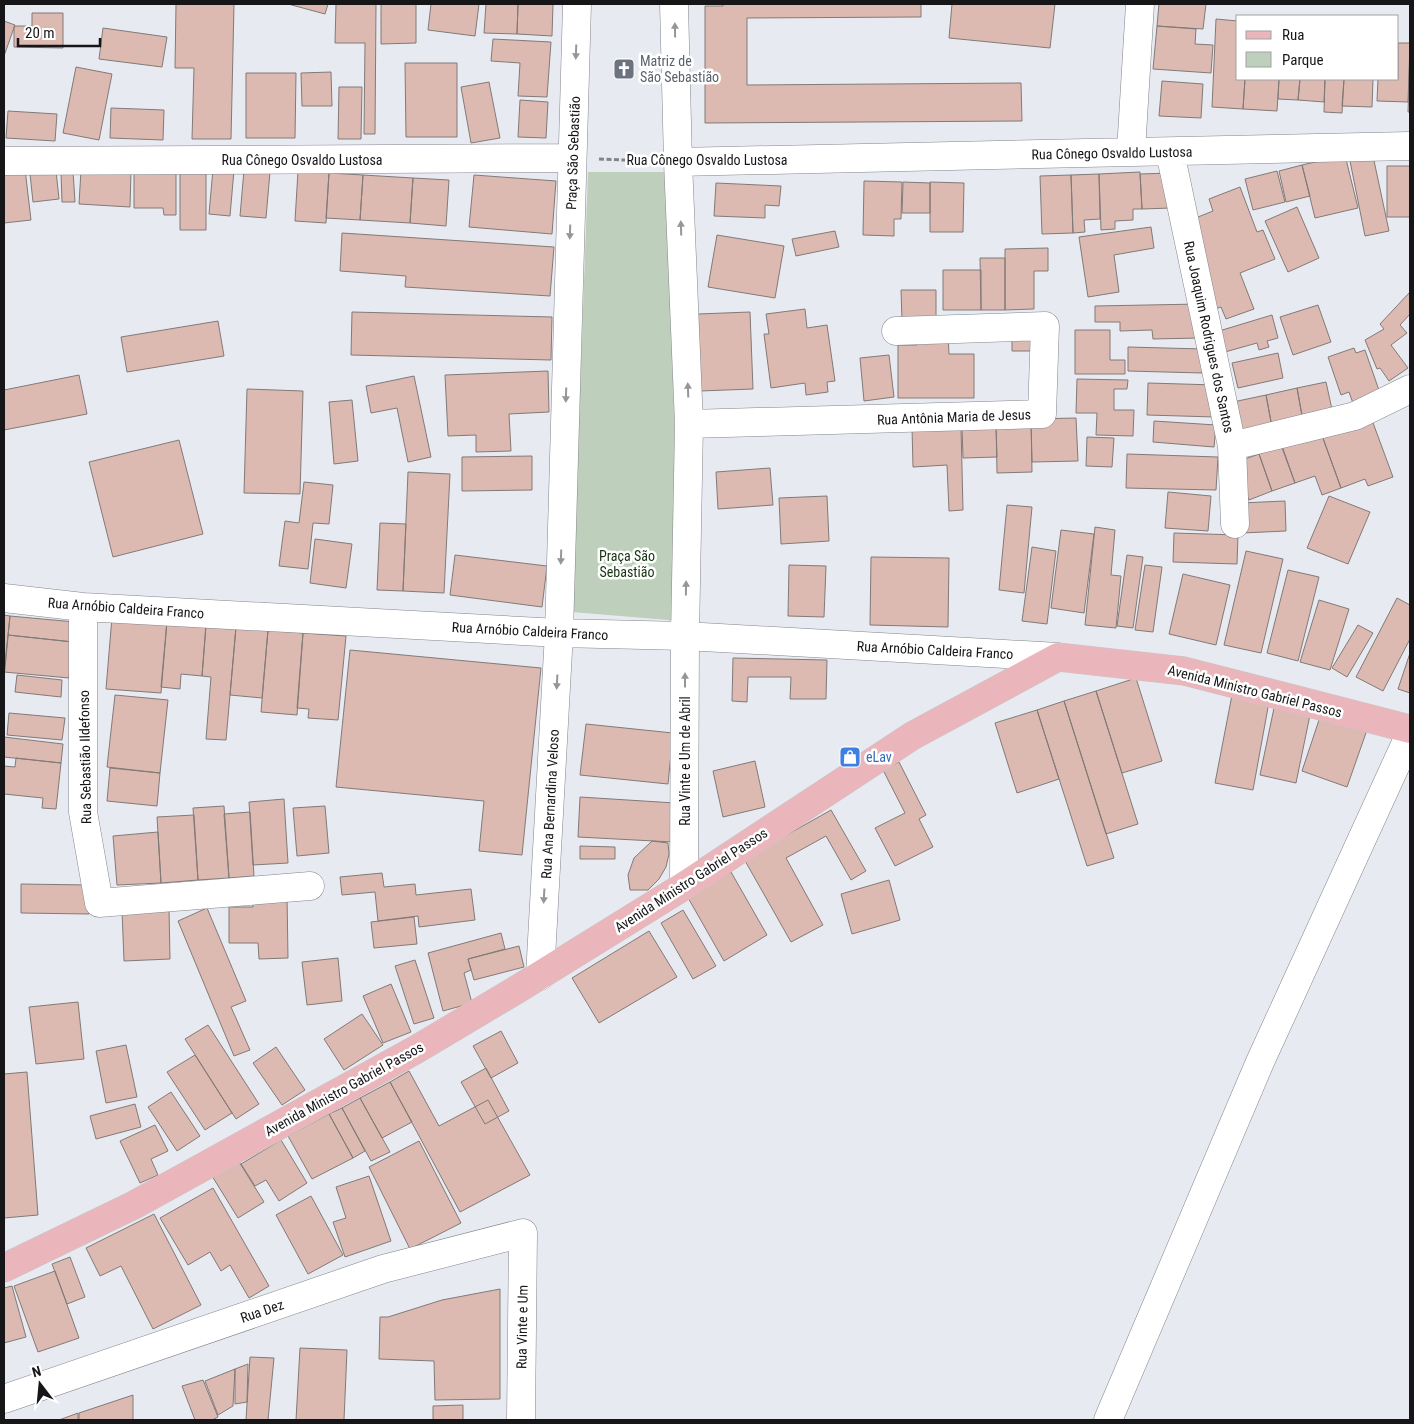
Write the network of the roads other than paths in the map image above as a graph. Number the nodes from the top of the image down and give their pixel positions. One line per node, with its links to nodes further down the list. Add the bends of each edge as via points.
1 (577, 4): 7 (street, Praça São Sebastião, one-way to 7)
2 (674, 4): 9 (street, one-way to 2)
3 (1140, 4): 5 (street)
4 (1410, 146): 6 (street, Rua Cônego Osvaldo Lustosa)
5 (1131, 151): 6 (street, Rua Cônego Osvaldo Lustosa); 9 (street, Rua Cônego Osvaldo Lustosa)
6 (1170, 152): 13 (street, Rua Joaquim Rodrigues dos Santos)
7 (572, 158): 8 (street, Rua Cônego Osvaldo Lustosa); 17 (street, Praça São Sebastião, one-way to 17)
8 (4, 161)
9 (678, 162): 12 (street, one-way to 9)
10 (896, 331): 12 (street, Rua Antônia Maria de Jesus, via 1045,326 1042,414)
11 (1410, 389): 13 (street, via 1355,416)
12 (689, 424): 18 (street, one-way to 12)
13 (1232, 446): 14 (street, Rua Joaquim Rodrigues dos Santos)
14 (1235, 524)
15 (4, 598): 16 (street, Rua Arnóbio Caldeira Franco)
16 (83, 607): 17 (street, Rua Arnóbio Caldeira Franco); 22 (street, Rua Sebastião Ildefonso, via 83,812 99,903)
17 (559, 633): 18 (street, Rua Arnóbio Caldeira Franco); 24 (street, Rua Ana Bernardina Veloso, one-way to 24)
18 (685, 636): 19 (street, Rua Arnóbio Caldeira Franco); 23 (street, Rua Vinte e Um de Abril, one-way to 18)
19 (1058, 657): 20 (main road, Avenida Ministro Gabriel Passos, via 1184,671); 23 (main road, Avenida Ministro Gabriel Passos, via 912,736)
20 (1410, 729)
21 (1410, 734): 29 (street, via 1260,1062)
22 (310, 886)
23 (684, 886): 24 (main road, Avenida Ministro Gabriel Passos)
24 (540, 976): 26 (main road, Avenida Ministro Gabriel Passos, via 417,1049 143,1200)
25 (523, 1233): 27 (street, Rua Dez, via 383,1269); 28 (street, Rua Vinte e Um)
26 (4, 1268)
27 (4, 1399)
28 (521, 1420)
29 (1108, 1420)

